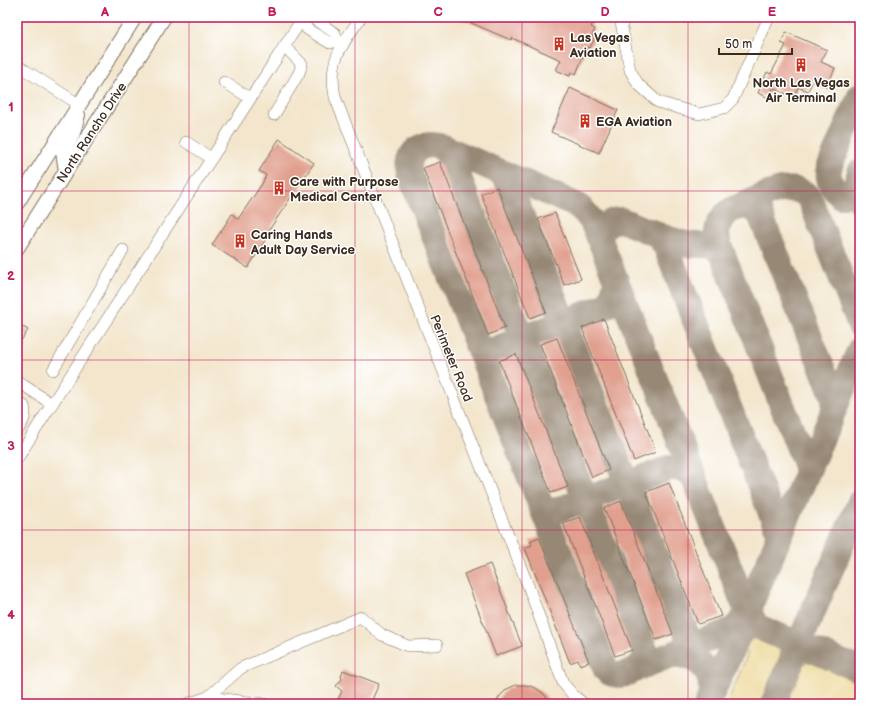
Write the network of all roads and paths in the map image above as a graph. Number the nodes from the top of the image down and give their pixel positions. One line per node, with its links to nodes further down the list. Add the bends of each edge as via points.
1 (135, 17): 11 (main road, North Rancho Drive)
2 (164, 17): 15 (main road, North Rancho Drive)
3 (361, 17): 6 (street, Perimeter Road)
4 (620, 17): 5 (street, via 630,70 638,84 658,102 700,114 724,108 733,98)
5 (769, 17)
6 (340, 43): 7 (street, via 330,42 307,29 302,18); 29 (street, Perimeter Road, via 333,65 335,97 529,588 563,683)
7 (284, 46): 10 (street); 12 (street, via 302,64 300,73)
8 (17, 64): 11 (street)
9 (224, 82): 10 (street)
10 (250, 98): 14 (street)
11 (80, 105): 15 (main road, via 73,133 63,152); 16 (main road, North Rancho Drive)
12 (274, 115)
13 (186, 142): 14 (street)
14 (211, 158): 22 (street)
15 (66, 171): 17 (main road, North Rancho Drive)
16 (17, 203)
17 (17, 248)
18 (123, 250): 19 (street)
19 (53, 370)
20 (17, 381): 22 (street)
21 (17, 402): 23 (street, via 24,406 26,412 25,419)
22 (52, 404): 24 (street)
23 (17, 431)
24 (17, 459)
25 (438, 645): 26 (street, via 408,646 382,635 361,617 241,668)
26 (208, 697): 27 (street); 28 (street)
27 (187, 704)
28 (265, 704)
29 (584, 704)

